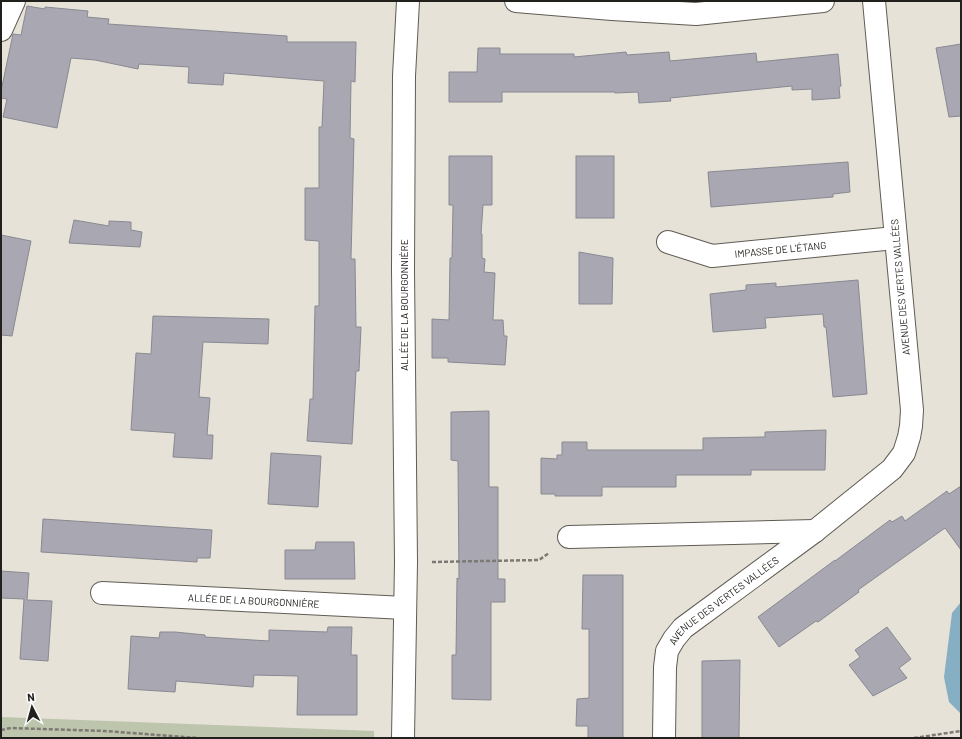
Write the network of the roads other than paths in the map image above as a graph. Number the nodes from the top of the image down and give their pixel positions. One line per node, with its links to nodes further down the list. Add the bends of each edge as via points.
1 (14, 1): 7 (street)
2 (408, 1): 13 (street, ALLÉE DE LA BOURGONNIÈRE, via 405,33 403,270)
3 (516, 1): 6 (street, via 696,14)
4 (823, 1): 6 (street)
5 (874, 1): 8 (street, AVENUE DES VERTES VALLÉES)
6 (762, 4)
7 (1, 30)
8 (895, 238): 9 (street, IMPASSE DE L'ÉTANG, via 712,256); 10 (street, AVENUE DES VERTES VALLÉES, via 912,410 909,437 904,453 892,469)
9 (668, 242)
10 (815, 532): 11 (street); 15 (street, AVENUE DES VERTES VALLÉES, via 694,619 674,640 667,651 665,667)
11 (569, 537)
12 (102, 593): 13 (street, ALLÉE DE LA BOURGONNIÈRE)
13 (405, 608): 14 (street, ALLÉE DE LA BOURGONNIÈRE)
14 (403, 738)
15 (664, 738)

